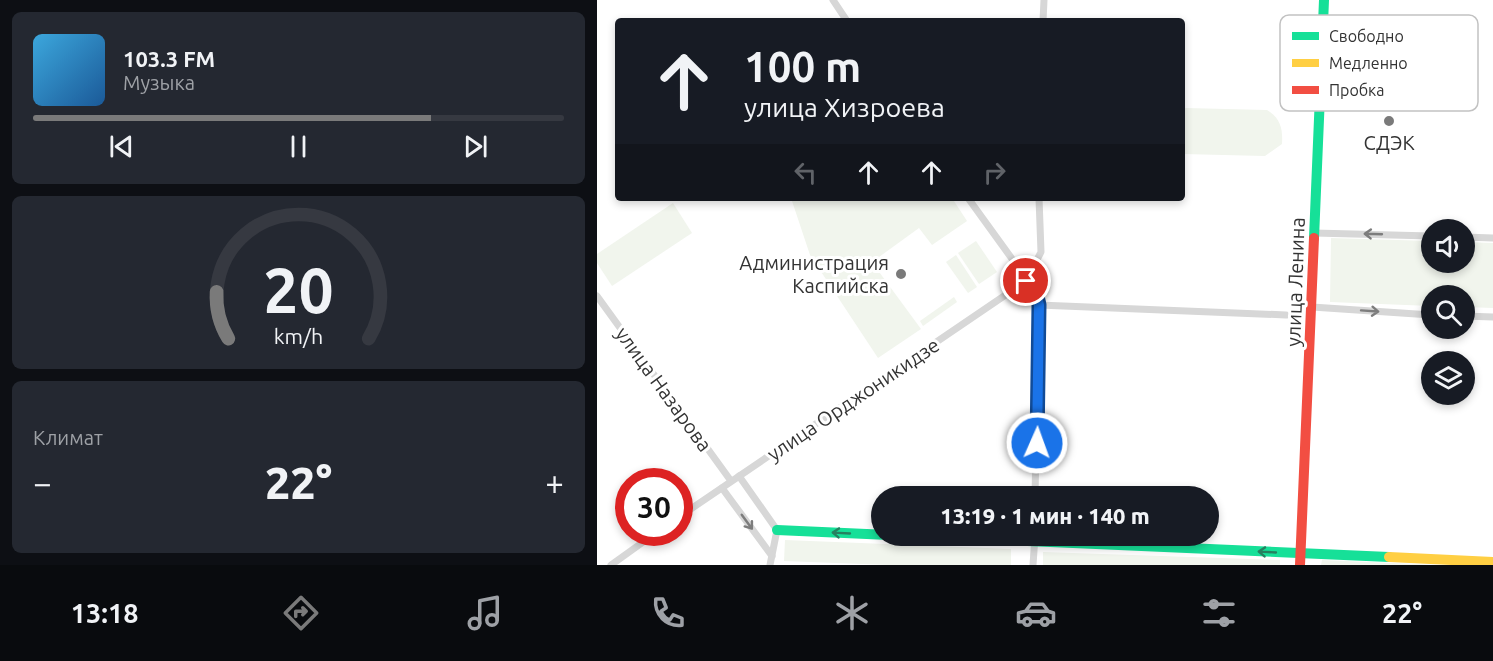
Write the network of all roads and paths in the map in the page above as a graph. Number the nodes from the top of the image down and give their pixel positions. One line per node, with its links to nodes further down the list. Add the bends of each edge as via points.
1 (833, 0): 5 (street)
2 (1044, 0): 6 (street)
3 (1325, 0): 4 (street, улица Ленина)
4 (1324, 15)
5 (845, 18)
6 (1043, 18)
7 (1320, 111): 10 (street, улица Ленина)
8 (970, 201): 14 (street)
9 (1039, 201): 14 (street, via 1041,252)
10 (1314, 233): 11 (street, one-way to 10); 17 (street, улица Ленина)
11 (1421, 236)
12 (1475, 237): 13 (street)
13 (1493, 238)
14 (1026, 281): 16 (street, via 1036,292); 22 (street, улица Орджоникидзе)
15 (597, 296): 23 (street, улица Назарова)
16 (1039, 305): 19 (street); 24 (street)
17 (1312, 307): 18 (street, one-way to 18); 32 (street, улица Ленина)
18 (1421, 314)
19 (1286, 315)
20 (1475, 316): 21 (street)
21 (1493, 317)
22 (739, 476): 23 (street, улица Орджоникидзе); 27 (street)
23 (731, 481): 25 (street, улица Орджоникидзе)
24 (1035, 486)
25 (722, 488): 26 (street, улица Орджоникидзе); 33 (street, one-way to 33)
26 (693, 508)
27 (777, 530): 28 (street, one-way to 27); 33 (street)
28 (871, 534)
29 (637, 546): 35 (street)
30 (1034, 546): 37 (street)
31 (1157, 546): 32 (street, one-way to 31)
32 (1300, 553): 34 (street); 38 (street, улица Ленина)
33 (772, 556): 36 (street)
34 (1493, 562)
35 (611, 565)
36 (770, 565)
37 (1033, 565)
38 (1300, 565)

